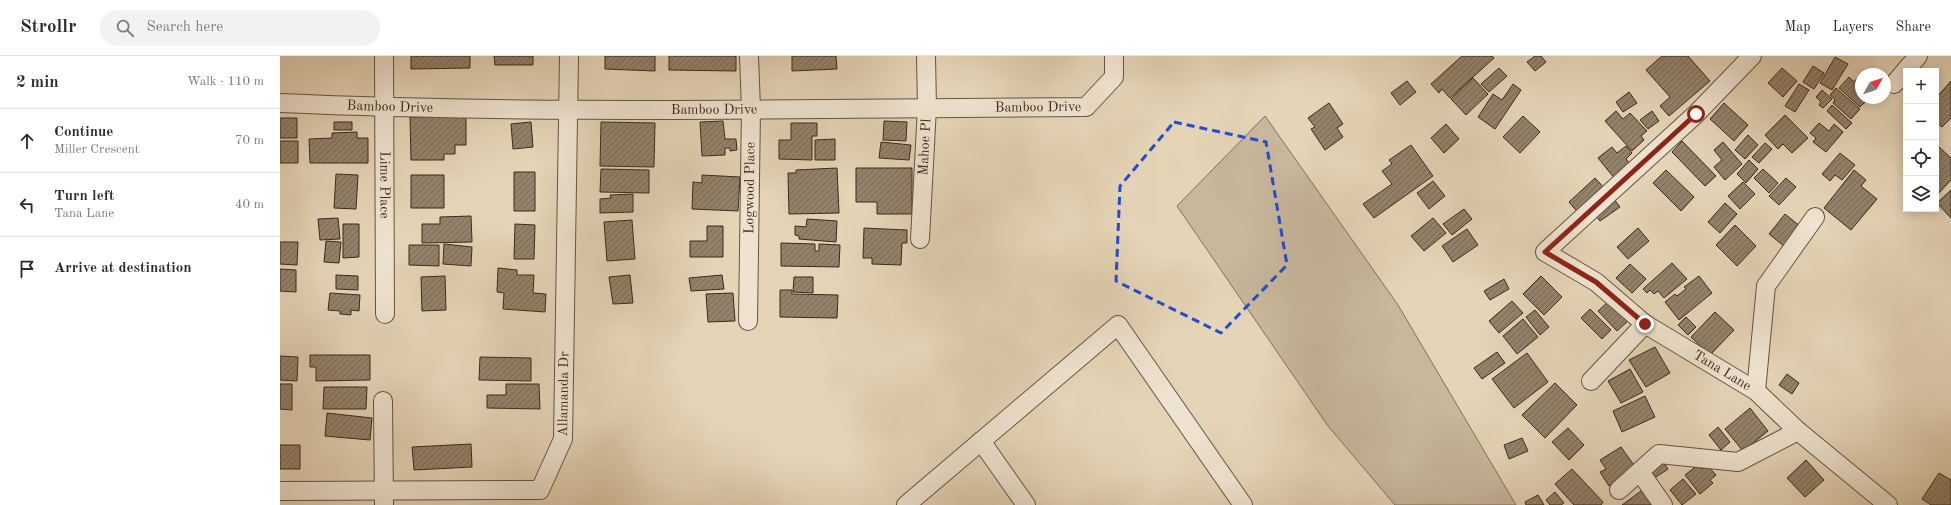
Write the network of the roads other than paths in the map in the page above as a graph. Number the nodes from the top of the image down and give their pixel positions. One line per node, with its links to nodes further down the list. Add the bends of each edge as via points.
1 (384, 56): 11 (street, Lime Place)
2 (569, 56): 13 (street, Allamanda Dr)
3 (750, 56): 12 (street, Logwood Place)
4 (926, 56): 10 (street, Mahoe Pl)
5 (1114, 56): 10 (street, Bamboo Drive, via 1114,77 1086,107)
6 (1752, 56): 18 (street, Tana Lane, via 1696,114 1545,252 1596,282)
7 (1918, 56): 8 (street)
8 (1894, 84)
9 (280, 103): 11 (street, Bamboo Drive)
10 (927, 107): 12 (street, Bamboo Drive); 15 (street, Mahoe Pl)
11 (384, 108): 13 (street, Bamboo Drive); 16 (street, Lime Place)
12 (751, 109): 13 (street, Bamboo Drive); 17 (street, Logwood Place)
13 (568, 110): 27 (street, Allamanda Dr, via 563,439 540,490)
14 (1815, 217): 20 (street, via 1766,286)
15 (920, 238)
16 (385, 314)
17 (748, 321)
18 (1645, 324): 19 (street); 20 (street, Tana Lane)
19 (1591, 381)
20 (1756, 391): 22 (street, Tana Lane)
21 (382, 401): 27 (street)
22 (1798, 431): 24 (street, via 1738,462 1659,454); 32 (street, Tana Lane)
23 (981, 441): 28 (street); 29 (street); 30 (street, via 1118,325)
24 (1640, 472): 25 (street); 31 (street)
25 (1619, 490)
26 (280, 491): 27 (street, Allamanda Dr)
27 (384, 497)
28 (906, 505)
29 (1026, 505)
30 (1243, 505)
31 (1663, 505)
32 (1888, 505)

